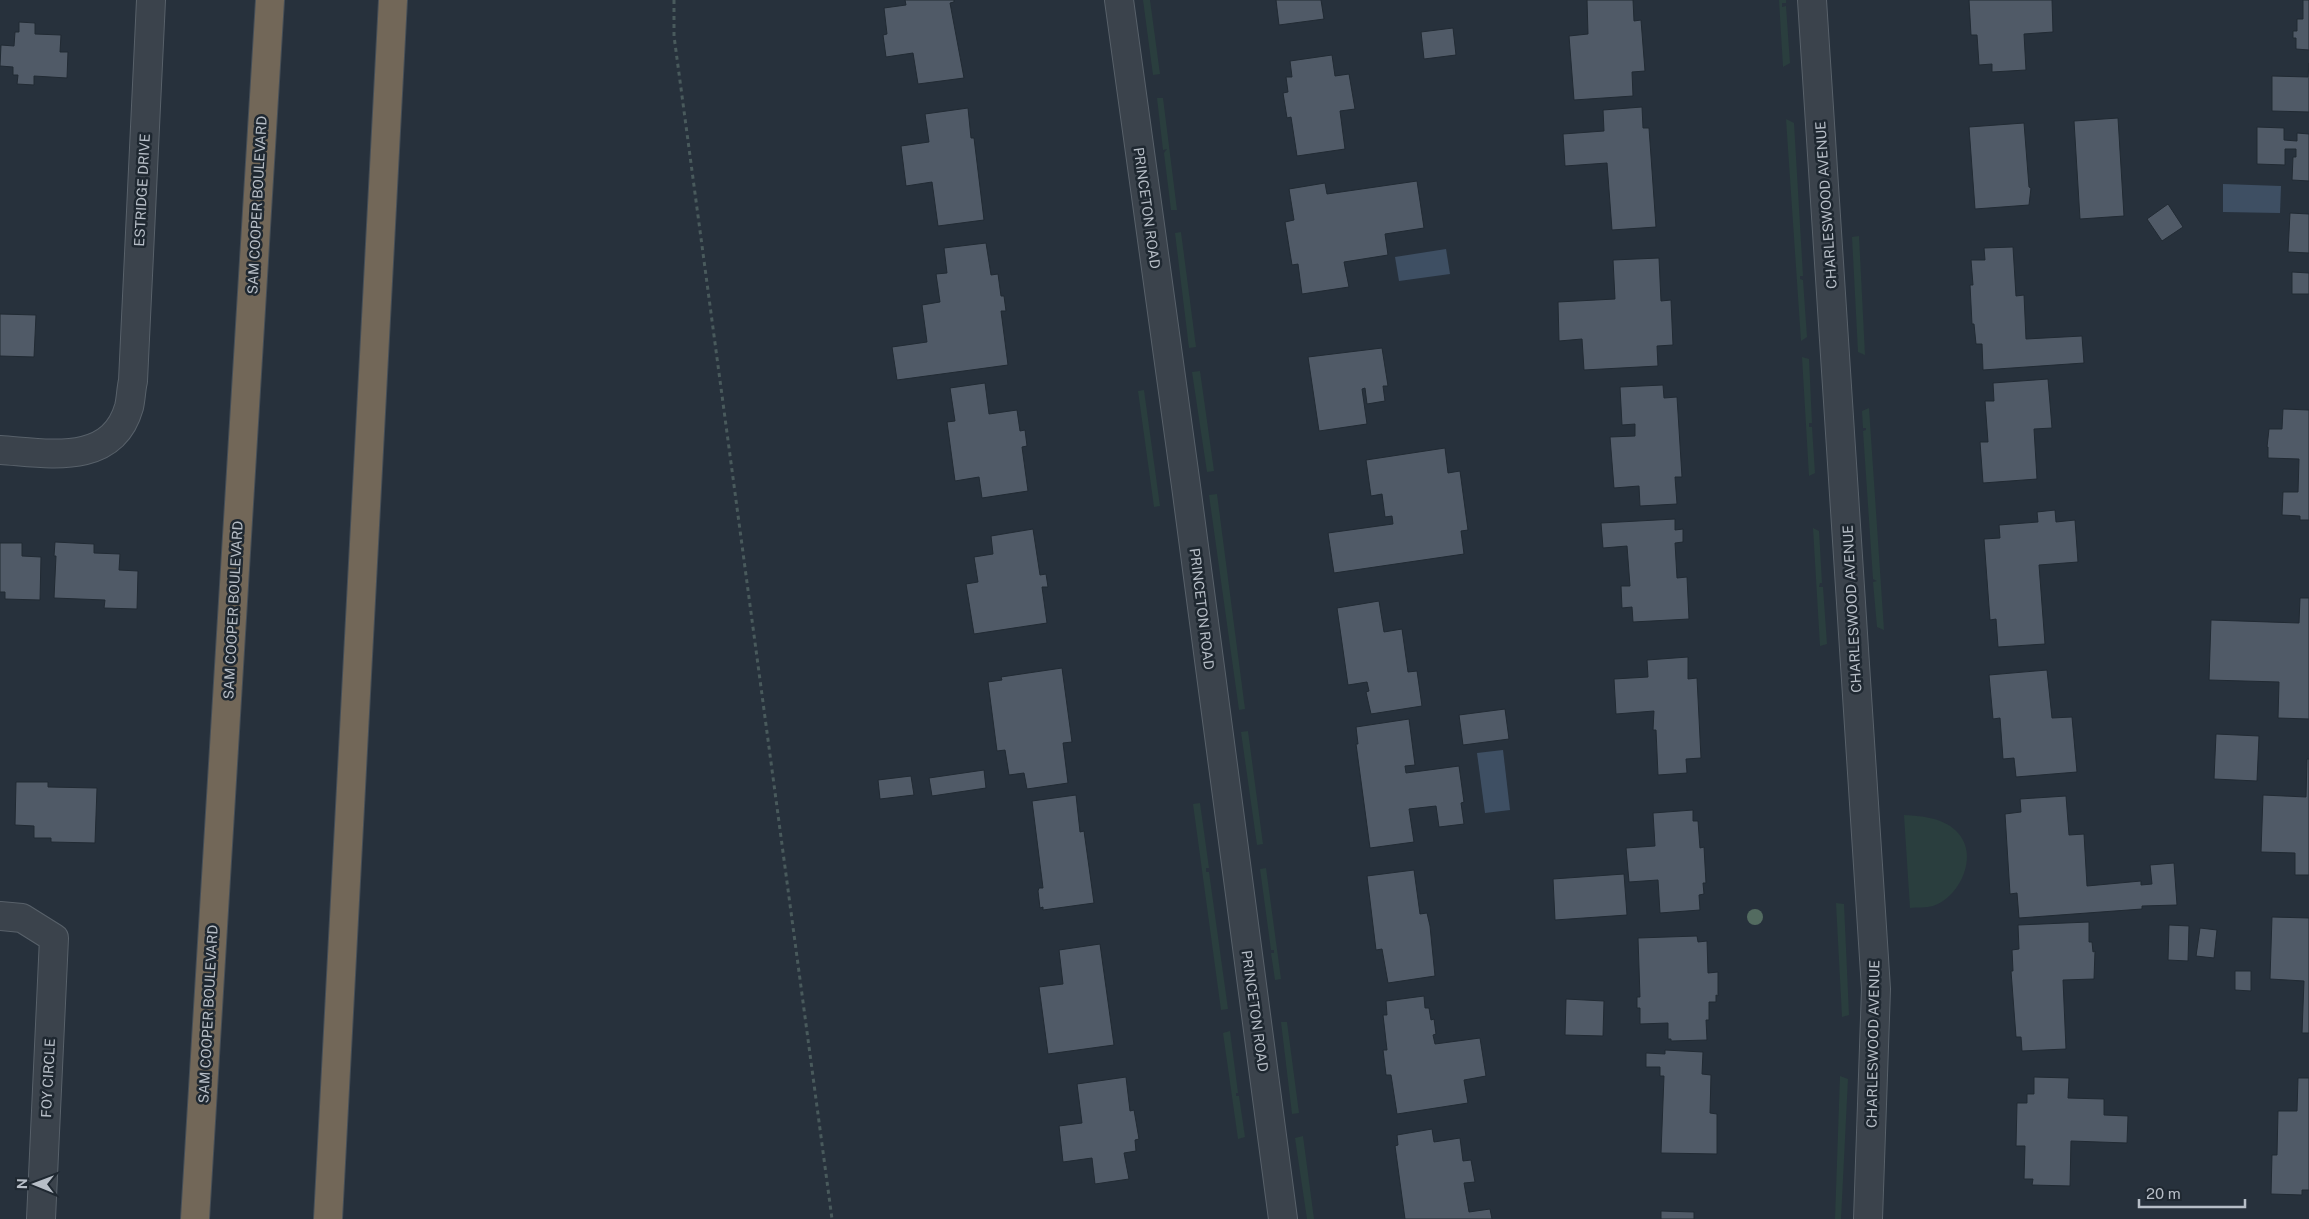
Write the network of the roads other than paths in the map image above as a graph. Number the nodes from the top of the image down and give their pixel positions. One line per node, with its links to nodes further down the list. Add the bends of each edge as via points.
1 (151, 0): 6 (street, ESTRIDGE DRIVE, via 133,381 129,408 118,430 104,444 83,452)
2 (270, 0): 9 (highway, SAM COOPER BOULEVARD)
3 (393, 0): 10 (highway)
4 (1119, 0): 11 (street, PRINCETON ROAD)
5 (1812, 0): 12 (street, CHARLESWOOD AVENUE, via 1876,989)
6 (0, 450)
7 (0, 916): 8 (street, FOY CIRCLE, via 22,918 54,938)
8 (41, 1219)
9 (196, 1219)
10 (328, 1219)
11 (1283, 1219)
12 (1868, 1219)

